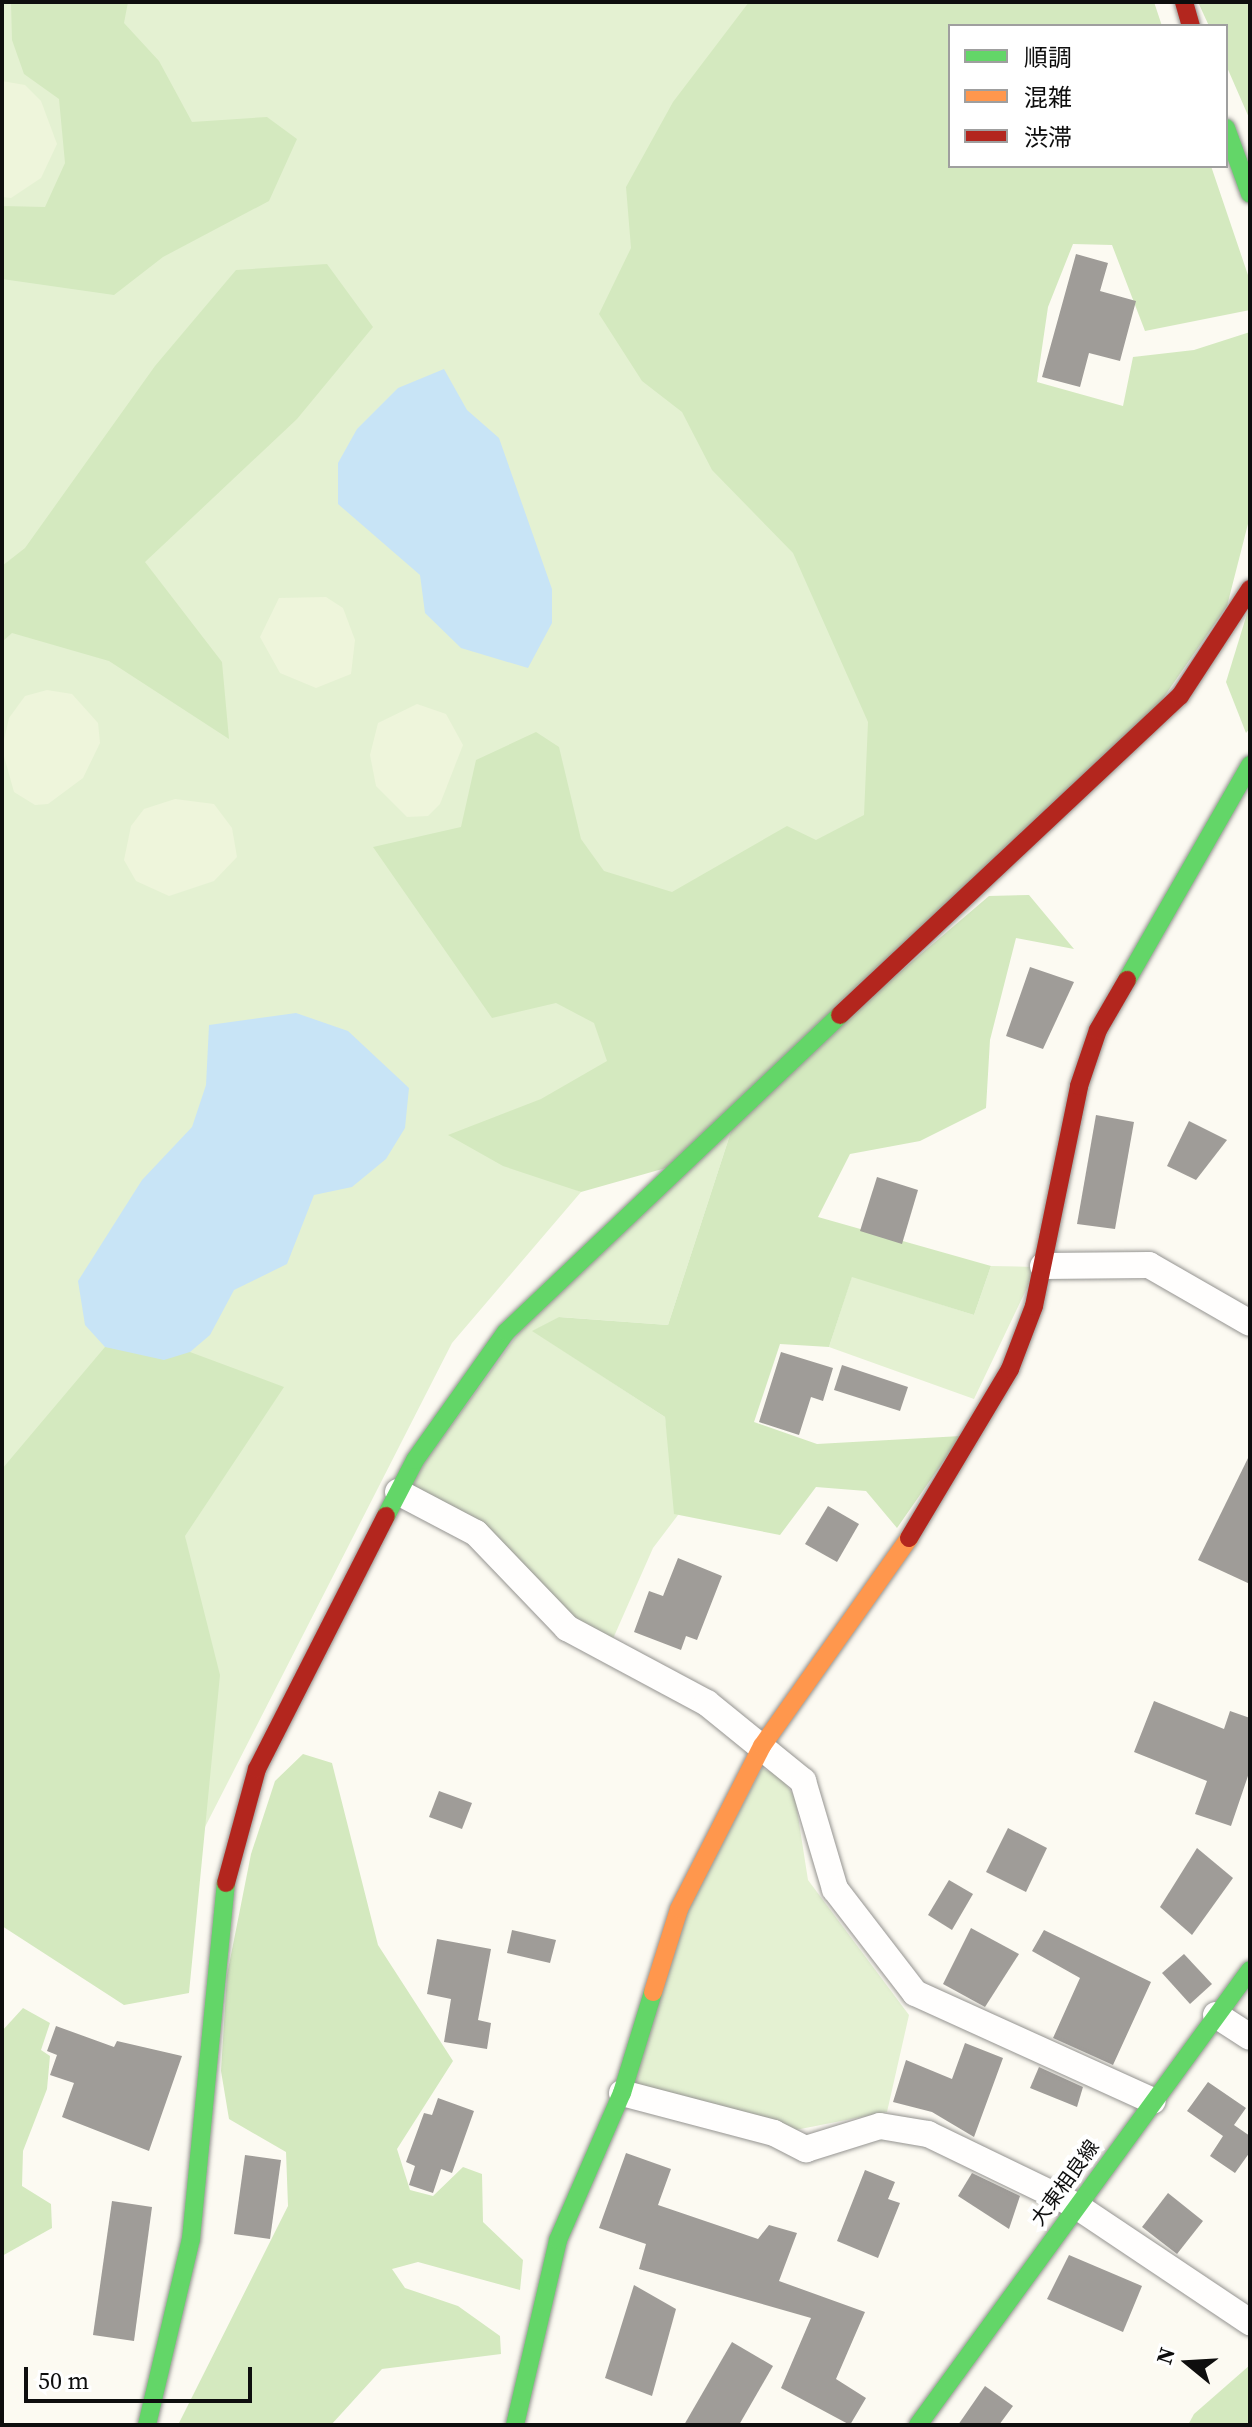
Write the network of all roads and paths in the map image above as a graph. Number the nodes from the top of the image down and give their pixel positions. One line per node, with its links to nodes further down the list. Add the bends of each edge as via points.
1 (1184, 2): 2 (street)
2 (1190, 24)
3 (1228, 134): 4 (street)
4 (1250, 194)
5 (1250, 589): 10 (street, via 1180,696 1117,760 562,1272 506,1332)
6 (1250, 765): 7 (street)
7 (1241, 800): 8 (street, via 1098,1030 1079,1086)
8 (1043, 1266): 9 (street, via 1149,1265); 11 (street, via 1010,1369 971,1441)
9 (1250, 1323)
10 (398, 1492): 11 (street, via 476,1533 567,1628 707,1703); 19 (street, via 263,1754 234,1837 219,1918 191,2239)
11 (762, 1746): 15 (street, via 679,1909); 16 (street, via 803,1781 835,1889 915,1993)
12 (1250, 1970): 13 (street, 大東相良線)
13 (1216, 2015): 14 (street); 16 (street, 大東相良線)
14 (1250, 2037)
15 (622, 2093): 17 (street, via 774,2133 806,2149 880,2126 928,2134); 20 (street, via 558,2240)
16 (1153, 2101): 17 (street, 大東相良線)
17 (1075, 2205): 18 (street); 21 (street, 大東相良線)
18 (1250, 2322)
19 (147, 2425)
20 (515, 2425)
21 (918, 2425)

